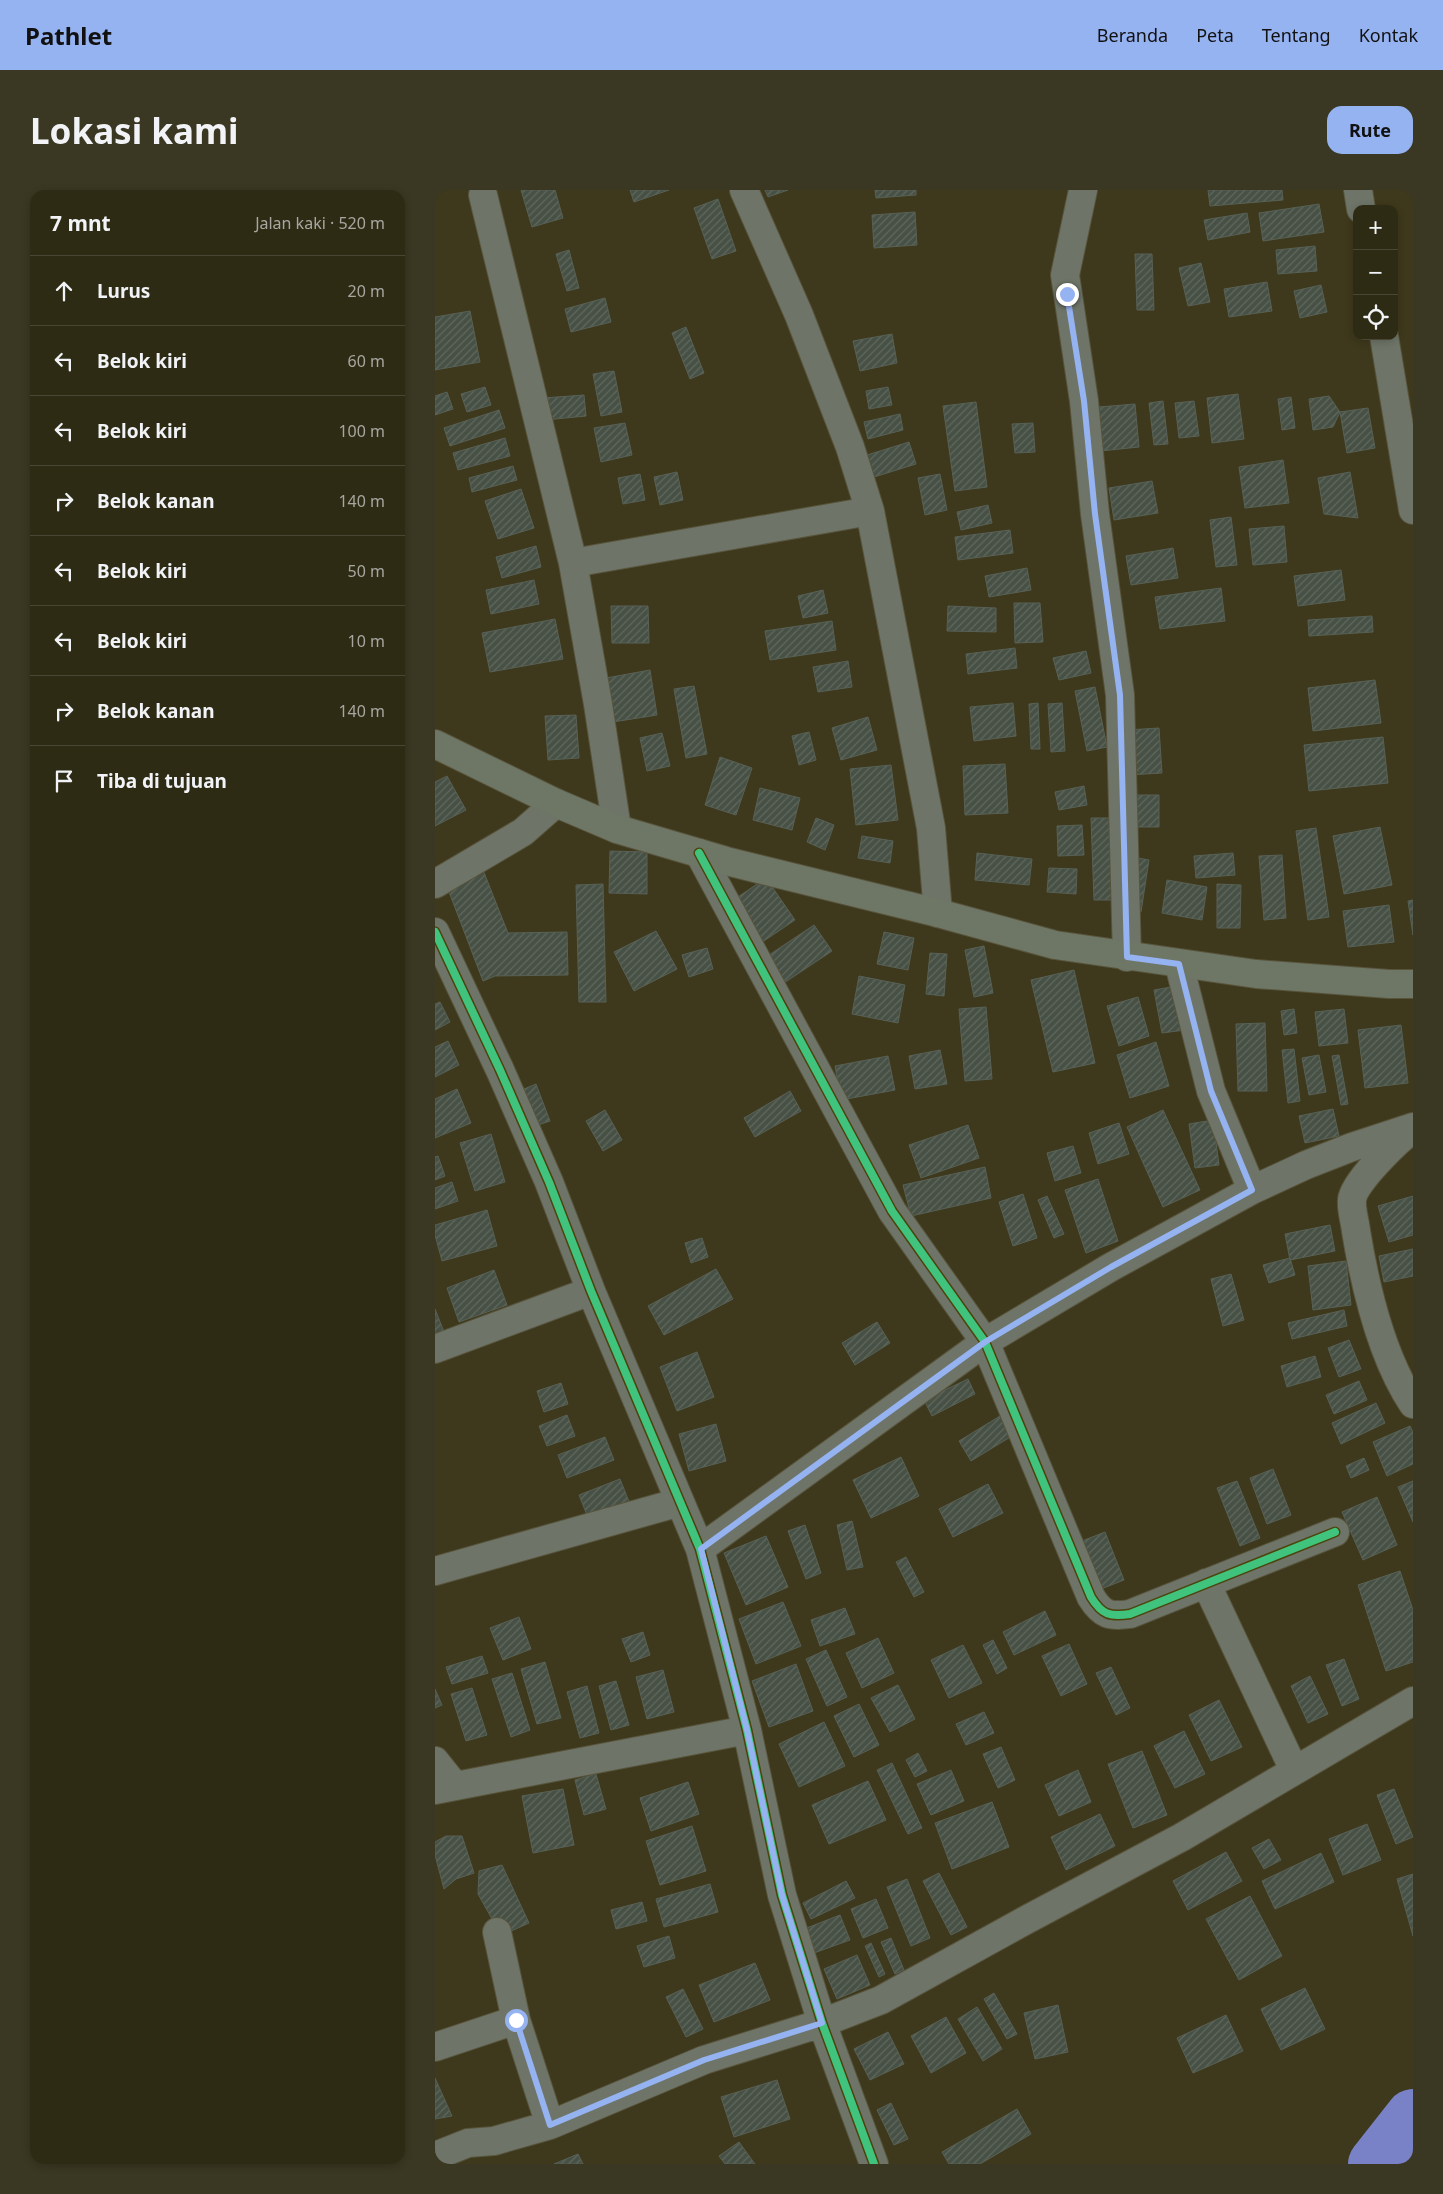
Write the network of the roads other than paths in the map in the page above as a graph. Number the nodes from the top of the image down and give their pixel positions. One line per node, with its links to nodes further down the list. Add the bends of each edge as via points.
1 (744, 190): 8 (street, via 802,324 850,447)
2 (1083, 190): 17 (street, via 1065,275 1120,695)
3 (1357, 190): 5 (street)
4 (483, 195): 9 (street)
5 (1360, 205)
6 (1385, 340): 7 (street)
7 (1413, 510)
8 (870, 511): 9 (street); 15 (street, via 931,828)
9 (573, 563): 12 (street)
10 (435, 744): 11 (main road)
11 (556, 803): 12 (main road); 14 (street, via 523,832)
12 (617, 829): 13 (main road)
13 (699, 853): 15 (main road); 23 (street, via 892,1211)
14 (435, 884)
15 (938, 914): 17 (main road, via 1055,945)
16 (435, 932): 22 (street, via 549,1182)
17 (1127, 957): 18 (main road)
18 (1179, 964): 19 (main road, via 1256,974); 21 (street, via 1211,1091)
19 (1413, 984)
20 (1413, 1127): 21 (street, via 1343,1150); 25 (street, via 1365,1176 1351,1199 1360,1257 1375,1318 1402,1388)
21 (1252, 1190): 23 (street, via 1111,1267)
22 (591, 1291): 24 (street); 26 (street)
23 (985, 1342): 28 (street); 30 (street, via 1096,1606 1114,1616 1130,1614)
24 (435, 1349)
25 (1413, 1404)
26 (681, 1502): 28 (street); 29 (street)
27 (1335, 1532): 30 (street)
28 (701, 1549): 32 (street)
29 (435, 1571)
30 (1206, 1583): 34 (street)
31 (1413, 1701): 34 (street)
32 (747, 1730): 35 (street); 38 (street, via 782,1895)
33 (435, 1761): 35 (street)
34 (1295, 1770): 38 (street, via 1182,1837 881,2000)
35 (445, 1788)
36 (497, 1932): 37 (street)
37 (516, 2020): 39 (street); 40 (street)
38 (822, 2023): 40 (street, via 704,2060); 42 (street)
39 (435, 2047)
40 (550, 2125): 41 (street, via 494,2141 468,2143)
41 (435, 2156)
42 (874, 2164)

